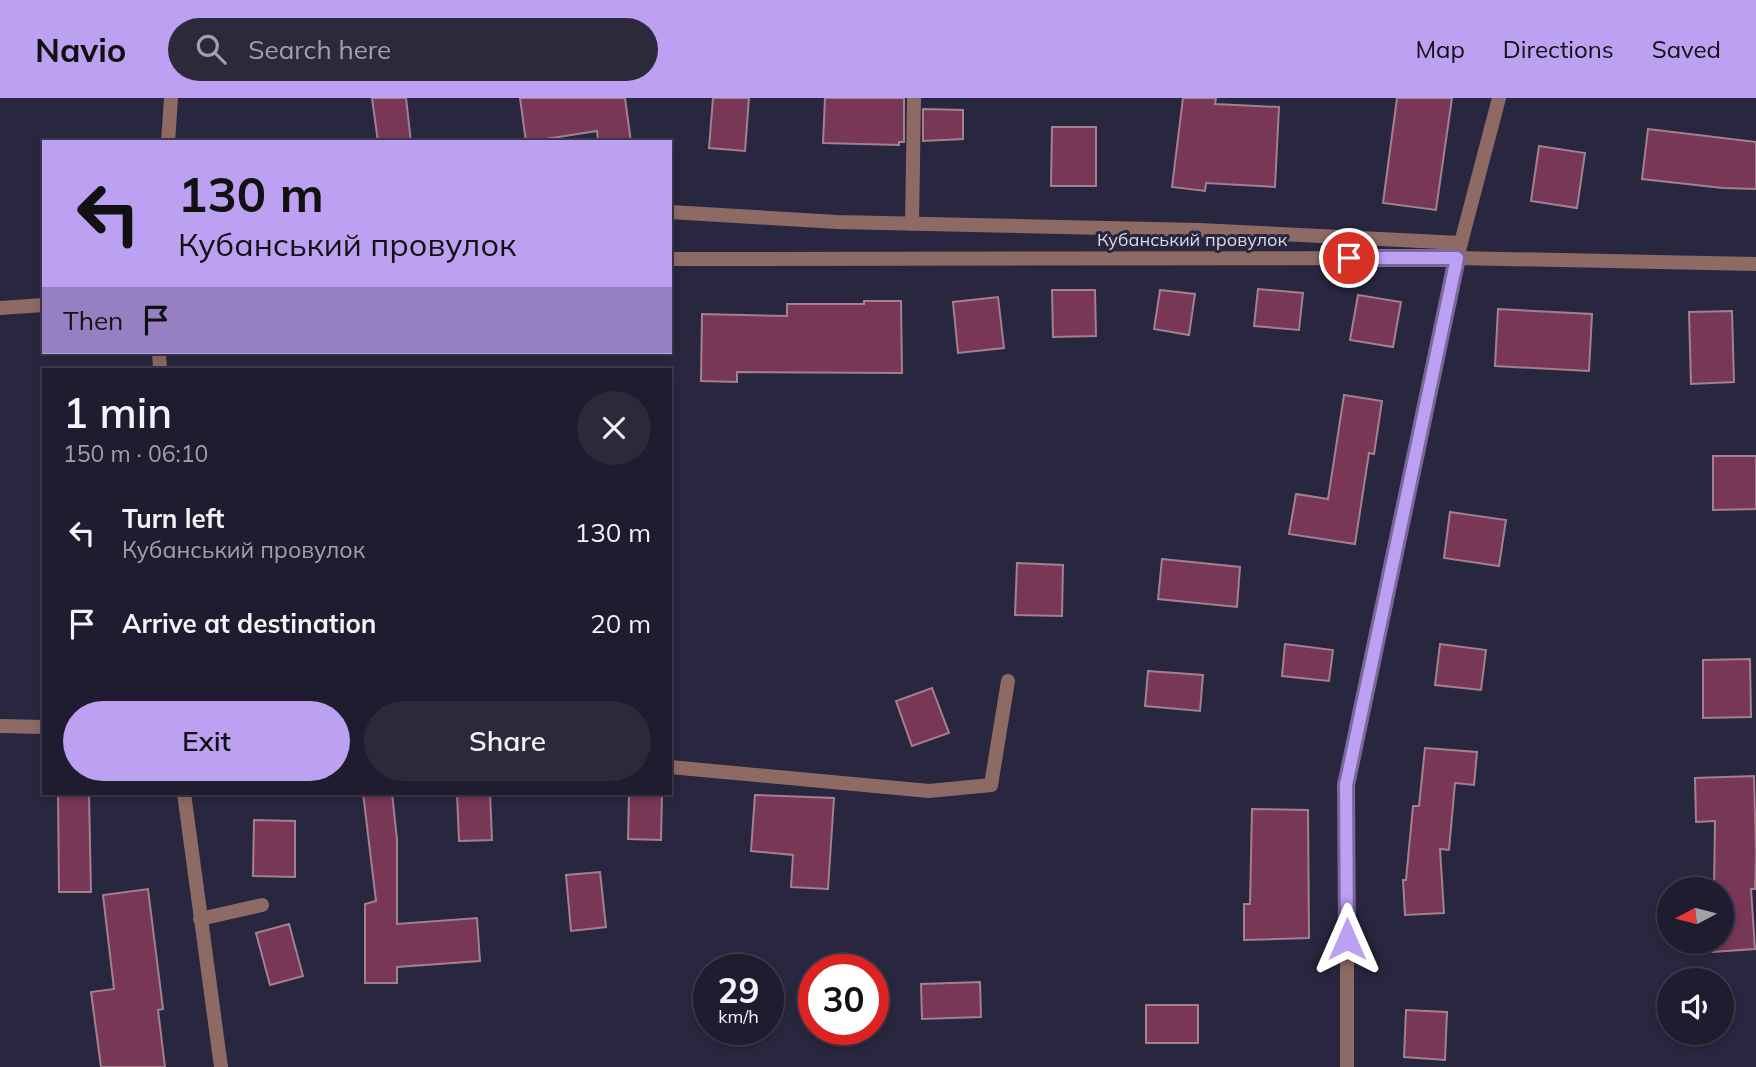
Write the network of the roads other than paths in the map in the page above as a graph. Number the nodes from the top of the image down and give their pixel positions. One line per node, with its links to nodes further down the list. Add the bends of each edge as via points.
1 (172, 98): 4 (street)
2 (914, 98): 6 (street)
3 (1499, 98): 7 (street)
4 (169, 140)
5 (672, 212): 6 (street)
6 (912, 224): 7 (street, via 1199,230)
7 (1459, 250): 8 (street, Кубанський провулок); 9 (street, Кубанський провулок); 20 (street, via 1346,785)
8 (672, 259)
9 (1756, 264)
10 (42, 305): 11 (street)
11 (0, 308)
12 (1008, 681): 15 (street, via 991,785 929,791)
13 (0, 726): 14 (street)
14 (42, 727)
15 (672, 767)
16 (184, 795): 18 (street)
17 (262, 905): 18 (street)
18 (200, 919): 19 (street)
19 (221, 1067)
20 (1347, 1067)

